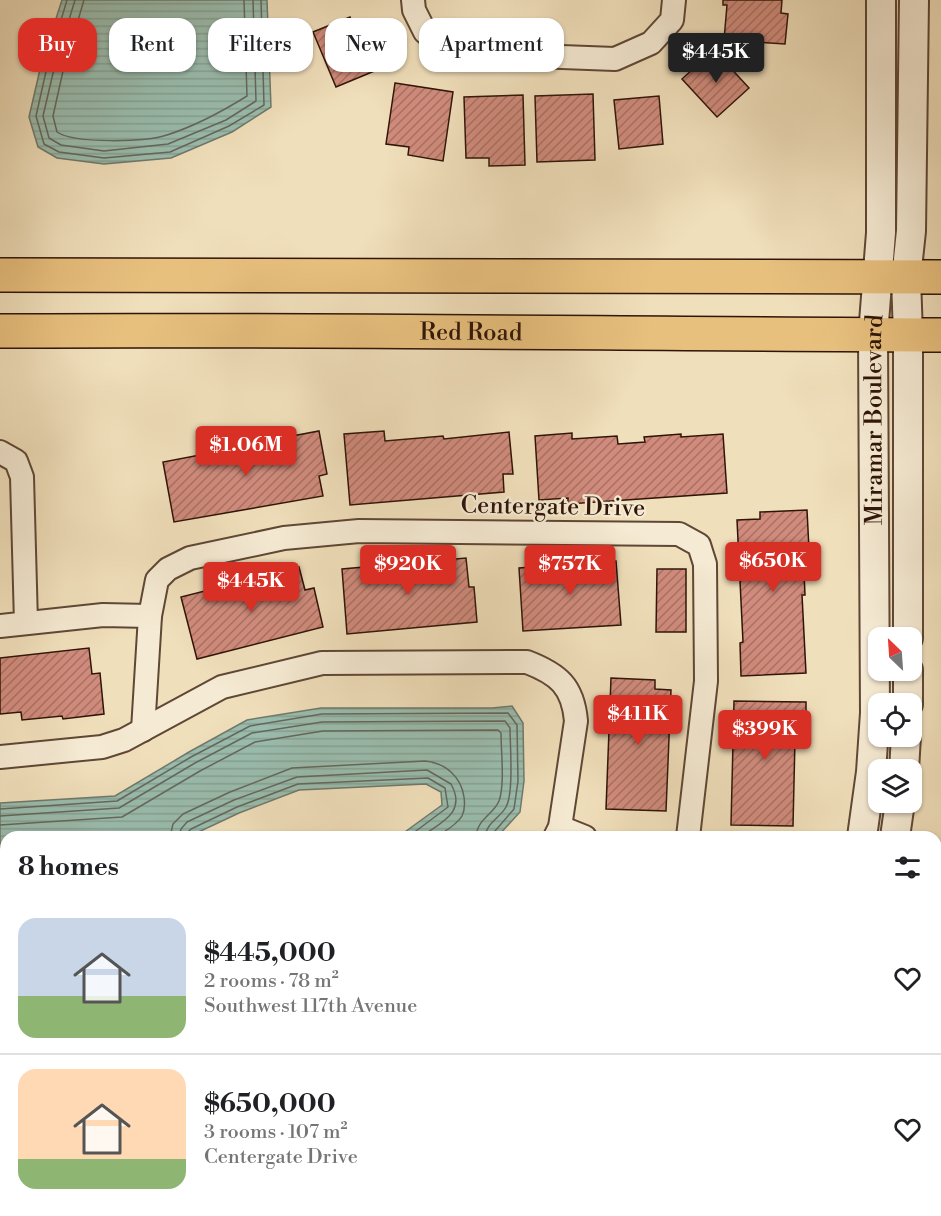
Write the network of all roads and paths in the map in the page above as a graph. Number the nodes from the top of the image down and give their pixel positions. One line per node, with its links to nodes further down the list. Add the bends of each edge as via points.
1 (413, 0): 2 (street, via 425,32 453,53 615,59 651,43 672,20)
2 (674, 0)
3 (881, 0): 6 (street, Miramar Boulevard, via 881,233)
4 (914, 0): 6 (street, Miramar Boulevard, via 911,231)
5 (0, 274): 6 (highway)
6 (891, 277): 7 (highway); 9 (street, Miramar Boulevard); 10 (street, Miramar Boulevard)
7 (941, 277)
8 (0, 331): 9 (highway, Red Road, via 245,329)
9 (873, 335): 10 (highway, Red Road); 22 (street, Miramar Boulevard, via 876,713)
10 (908, 335): 11 (highway, Red Road); 16 (street, Miramar Boulevard)
11 (941, 335)
12 (0, 452): 14 (street, via 15,461 22,477)
13 (150, 616): 14 (street, via 103,615); 17 (street, Centergate Drive); 21 (street, Centergate Drive, via 157,580 168,569 190,558 284,538 359,531 679,534 699,545 705,564 706,681)
14 (26, 623): 15 (street)
15 (0, 626)
16 (908, 627)
17 (143, 730): 18 (street, via 102,747); 20 (street, via 222,687 322,663 527,662 548,670 563,682 575,708)
18 (0, 757)
19 (898, 813): 23 (street)
20 (558, 831)
21 (689, 831)
22 (863, 831)
23 (896, 831)

